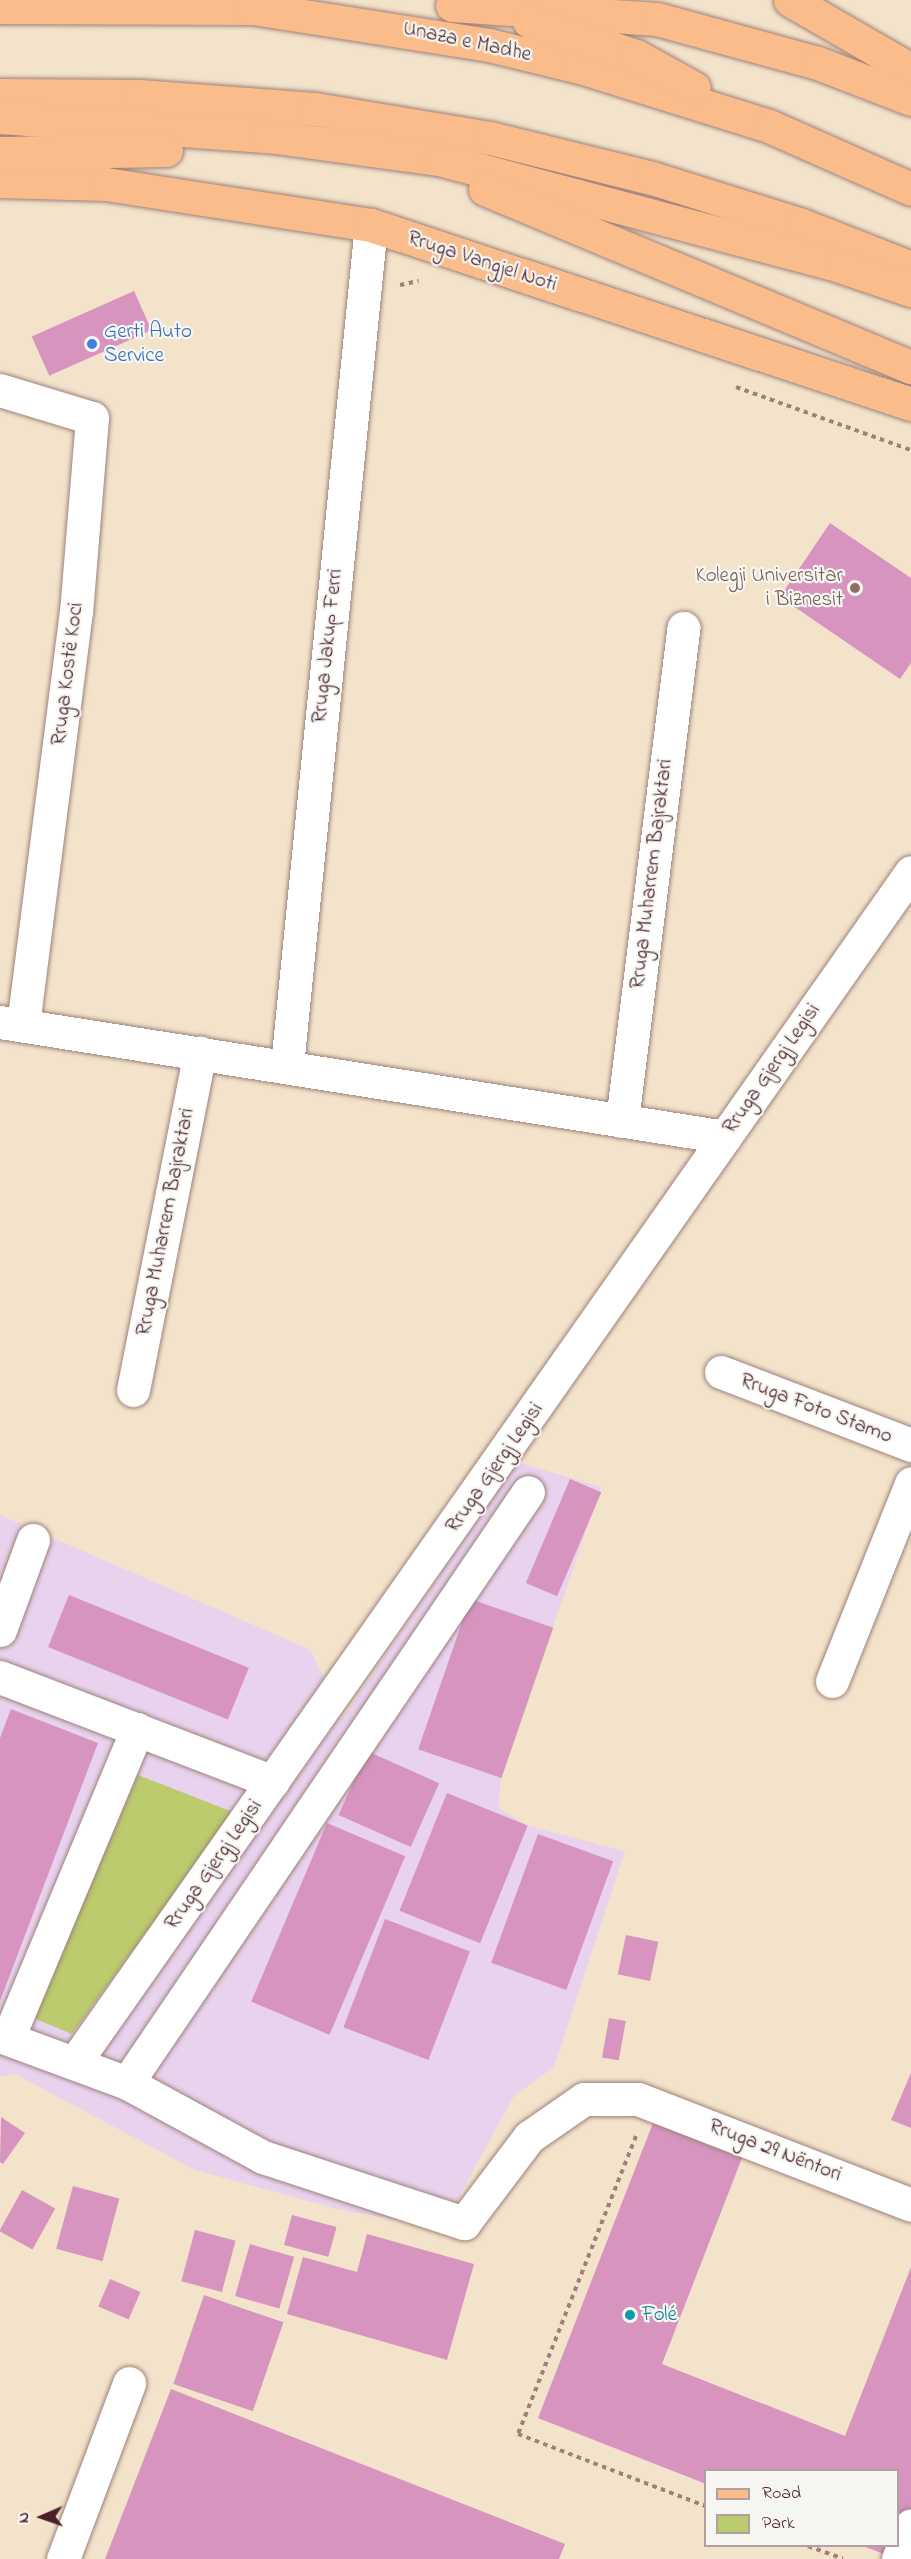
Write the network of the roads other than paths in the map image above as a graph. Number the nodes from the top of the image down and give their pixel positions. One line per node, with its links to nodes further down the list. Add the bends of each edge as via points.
1 (790, 0): 4 (main road)
2 (438, 2): 6 (main road, via 657,19 807,59); 7 (main road, via 530,21 629,53 676,76)
3 (0, 7): 7 (main road, Unaza e Madhe, via 169,3 345,18 580,67)
4 (911, 70)
5 (0, 95): 17 (main road, via 140,96 304,108 490,138 663,182 802,225)
6 (911, 99)
7 (726, 112): 14 (main road, Unaza e Madhe)
8 (0, 117): 9 (main road)
9 (355, 146): 10 (main road, via 302,152); 11 (main road)
10 (0, 153)
11 (439, 159): 18 (main road, via 840,266); 19 (main road, via 492,192)
12 (0, 181): 13 (main road, Rruga Vangjel Noti)
13 (40, 182): 15 (main road, Rruga Vangjel Noti); 16 (main road, Rruga Vangjel Noti, via 106,184)
14 (911, 189)
15 (0, 196)
16 (371, 225): 21 (main road, Rruga Vangjel Noti); 26 (street, Rruga Jakup Ferri)
17 (911, 268)
18 (911, 290)
19 (911, 367)
20 (0, 390): 24 (street, Rruga Kostë Koci, via 92,418 75,623)
21 (911, 404)
22 (683, 628): 27 (street, Rruga Muharrem Bajraktari)
23 (911, 872): 28 (street, Rruga Gjergj Legisi)
24 (11, 1023): 25 (street)
25 (200, 1053): 26 (street); 30 (street, Rruga Muharrem Bajraktari)
26 (287, 1066): 27 (street)
27 (622, 1121): 28 (street)
28 (725, 1137): 39 (street, Rruga Gjergj Legisi, via 328,1709)
29 (721, 1372): 31 (street, Rruga Foto Stamo)
30 (133, 1390)
31 (911, 1445)
32 (911, 1483): 37 (street)
33 (528, 1492): 42 (street)
34 (33, 1540): 35 (street)
35 (0, 1630)
36 (0, 1677): 38 (street)
37 (832, 1681)
38 (137, 1729): 39 (street); 40 (street)
39 (273, 1782): 41 (street, Rruga Gjergj Legisi)
40 (4, 2037): 41 (street)
41 (75, 2062): 42 (street)
42 (127, 2083): 43 (street, Rruga 29 Nëntori, via 262,2157 464,2223 529,2137 584,2099 644,2101)
43 (911, 2205)
44 (129, 2383): 46 (street)
45 (911, 2525): 47 (street)
46 (63, 2559)
47 (898, 2559)

